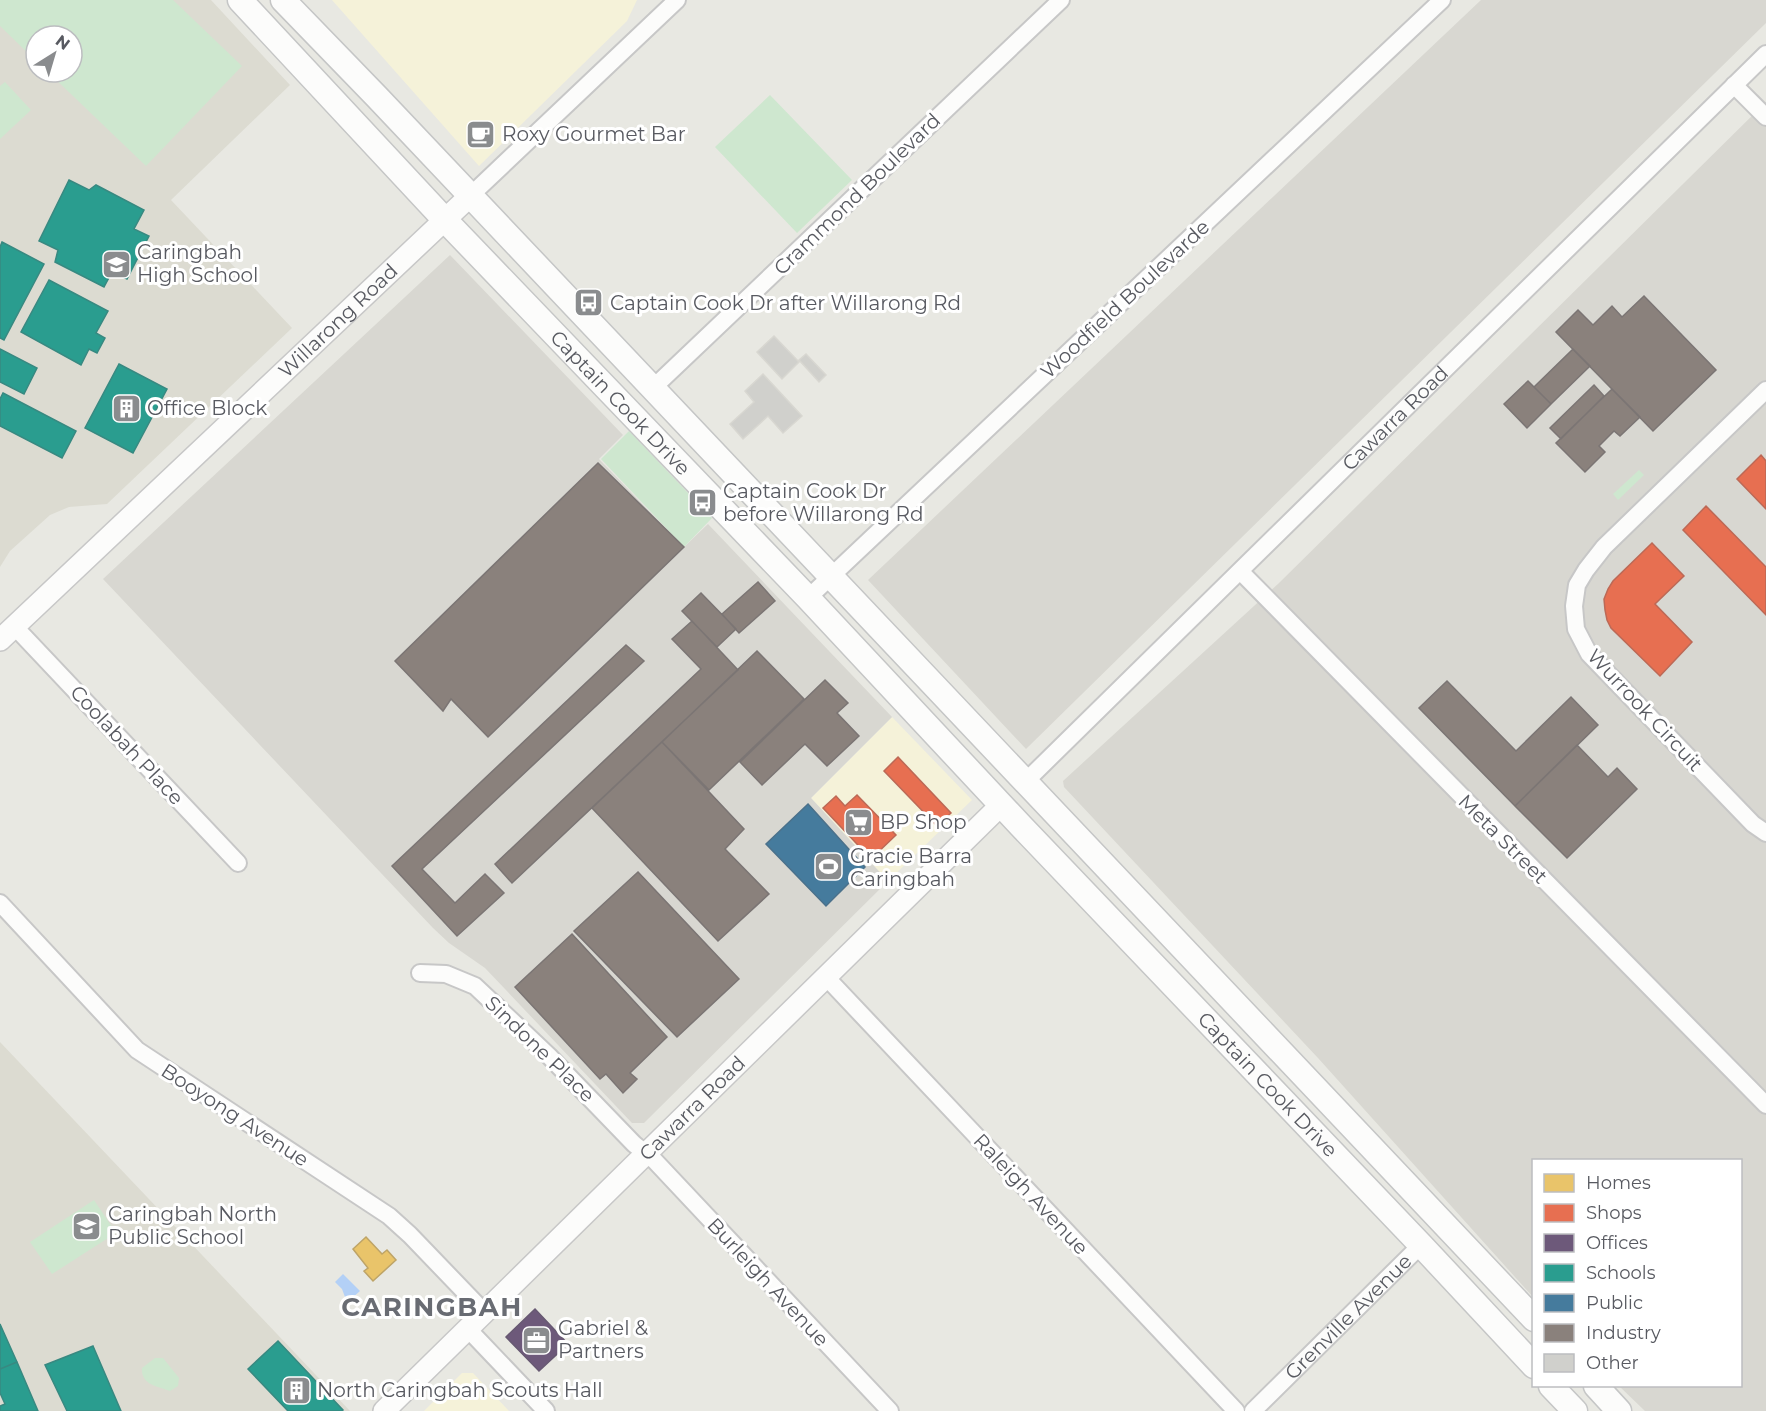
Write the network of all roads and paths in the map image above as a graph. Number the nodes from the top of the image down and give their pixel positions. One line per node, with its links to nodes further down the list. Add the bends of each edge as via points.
1 (240, 0): 10 (main road, Captain Cook Drive)
2 (283, 0): 9 (main road, Captain Cook Drive)
3 (677, 0): 9 (street, Willarong Road)
4 (1061, 0): 11 (street, Crammond Boulevard)
5 (1442, 0): 14 (street, Woodfield Boulevarde)
6 (1766, 54): 7 (street, Cawarra Road)
7 (1734, 85): 8 (street); 13 (street, Cawarra Road)
8 (1766, 117)
9 (470, 196): 10 (street, Willarong Road); 11 (main road, Captain Cook Drive)
10 (444, 219): 15 (main road, Captain Cook Drive); 16 (street, Willarong Road)
11 (653, 388): 14 (main road, Captain Cook Drive)
12 (1766, 390): 19 (street, Wurrook Circuit, via 1604,547 1577,585 1574,606 1576,629 1589,654)
13 (1240, 572): 17 (street, Cawarra Road); 24 (street, Meta Street)
14 (830, 577): 15 (street, Woodfield Boulevarde); 17 (main road, Captain Cook Drive)
15 (808, 598): 18 (main road, Captain Cook Drive)
16 (7, 634): 20 (street, Coolabah Place)
17 (1025, 782): 18 (main road); 26 (main road, Captain Cook Drive)
18 (1001, 805): 23 (street, Cawarra Road); 27 (main road, Captain Cook Drive)
19 (1766, 832)
20 (238, 863)
21 (0, 903): 28 (street, Booyong Avenue, via 137,1050 389,1216)
22 (420, 973): 25 (street, Sindone Place, via 446,974 475,986)
23 (826, 977): 25 (street, Cawarra Road); 37 (street, Raleigh Avenue)
24 (1766, 1106)
25 (645, 1154): 28 (street, Cawarra Road); 36 (street, Burleigh Avenue)
26 (1441, 1222): 27 (main road, Grenville Avenue); 29 (main road, Captain Cook Drive)
27 (1421, 1245): 31 (main road, Captain Cook Drive); 38 (street, Grenville Avenue)
28 (484, 1312): 30 (street, Cawarra Road)
29 (1532, 1318)
30 (467, 1328): 34 (street, Cawarra Road); 35 (street)
31 (1532, 1365)
32 (1552, 1387): 39 (main road)
33 (1597, 1387): 40 (main road)
34 (384, 1411)
35 (546, 1411)
36 (890, 1411)
37 (1236, 1411)
38 (1253, 1411)
39 (1575, 1411)
40 (1618, 1411)

